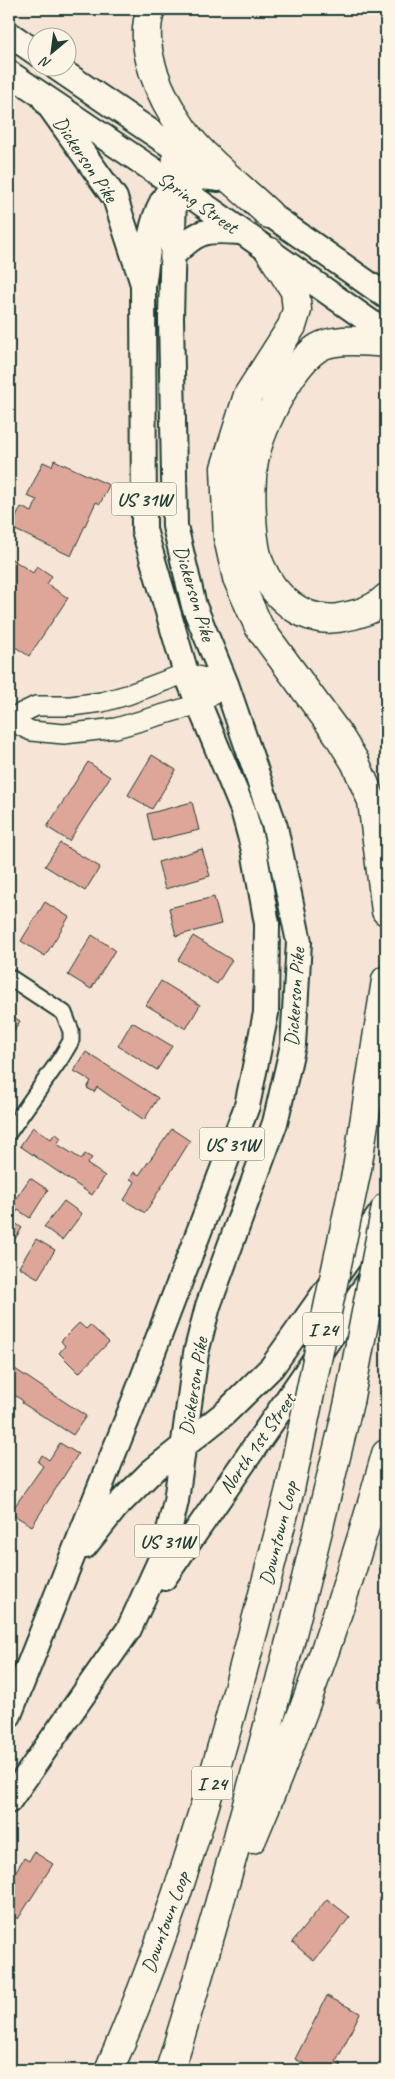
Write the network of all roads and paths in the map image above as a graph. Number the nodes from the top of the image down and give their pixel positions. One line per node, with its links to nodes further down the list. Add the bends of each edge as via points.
1 (151, 9): 10 (highway, via 147,47 158,84 184,131)
2 (9, 34): 3 (main road)
3 (28, 47)
4 (9, 73): 6 (main road, Spring Street / US 31W)
5 (72, 78): 7 (main road, Spring Street)
6 (44, 96): 9 (main road, Spring Street); 14 (main road, Dickerson Pike / US 31W, via 115,198)
7 (175, 148): 8 (main road, Spring Street); 9 (main road, Dickerson Pike / US 31W)
8 (219, 179): 9 (main road, via 190,177); 10 (main road, Spring Street)
9 (174, 184): 11 (main road, Spring Street); 13 (main road, Dickerson Pike / US 31W); 14 (main road, via 153,226)
10 (269, 214): 15 (main road, Spring Street)
11 (242, 232): 12 (main road, Spring Street); 13 (main road, via 208,230 194,235)
12 (270, 252): 16 (main road, Spring Street); 23 (highway, via 295,291 297,310 292,326 248,395 225,468 228,538 237,578 259,627 337,733 366,785 372,801)
13 (174, 254): 20 (main road, Dickerson Pike / US 31W, via 171,325 175,526 194,606)
14 (143, 284): 19 (main road, Dickerson Pike / US 31W, via 144,530)
15 (386, 296)
16 (386, 333)
17 (386, 343): 18 (highway, via 352,339 317,348 292,375 266,424 253,466 251,503 259,563 271,586 285,601 308,616 331,619 357,615)
18 (386, 598)
19 (186, 673): 20 (street); 21 (main road, Dickerson Pike / US 31W); 22 (street, via 102,702 36,706)
20 (226, 684): 21 (street); 29 (main road, Dickerson Pike / US 31W, via 275,827 299,942 298,970 293,1045 277,1113 208,1306 196,1353)
21 (199, 704): 22 (street, via 116,728 64,734 31,730); 31 (main road, Dickerson Pike / US 31W, via 243,810 254,850 267,924 266,1013 247,1106)
22 (9, 720)
23 (386, 911)
24 (9, 977): 26 (street, via 64,1013 71,1031 71,1041 61,1058)
25 (386, 980): 36 (highway, Downtown Loop / I 24, bridge, via 357,1169 290,1488 236,1702 169,1917)
26 (9, 1132)
27 (386, 1206): 29 (main road, North 1st Street, via 272,1368); 35 (highway, Downtown Loop / I 24, bridge, via 349,1402 308,1576)
28 (386, 1257): 32 (main road, North 1st Street)
29 (183, 1446): 31 (main road, North 1st Street, via 116,1507); 32 (main road, Dickerson Pike / US 31W, via 176,1501 164,1552)
30 (386, 1454): 35 (highway, via 349,1580 275,1785)
31 (68, 1569): 33 (main road, Dickerson Pike / US 31W)
32 (128, 1629): 34 (main road, Dickerson Pike / US 31W)
33 (9, 1715)
34 (9, 1801)
35 (212, 1933): 37 (highway, Downtown Loop / I 24)
36 (109, 2070)
37 (170, 2070)

